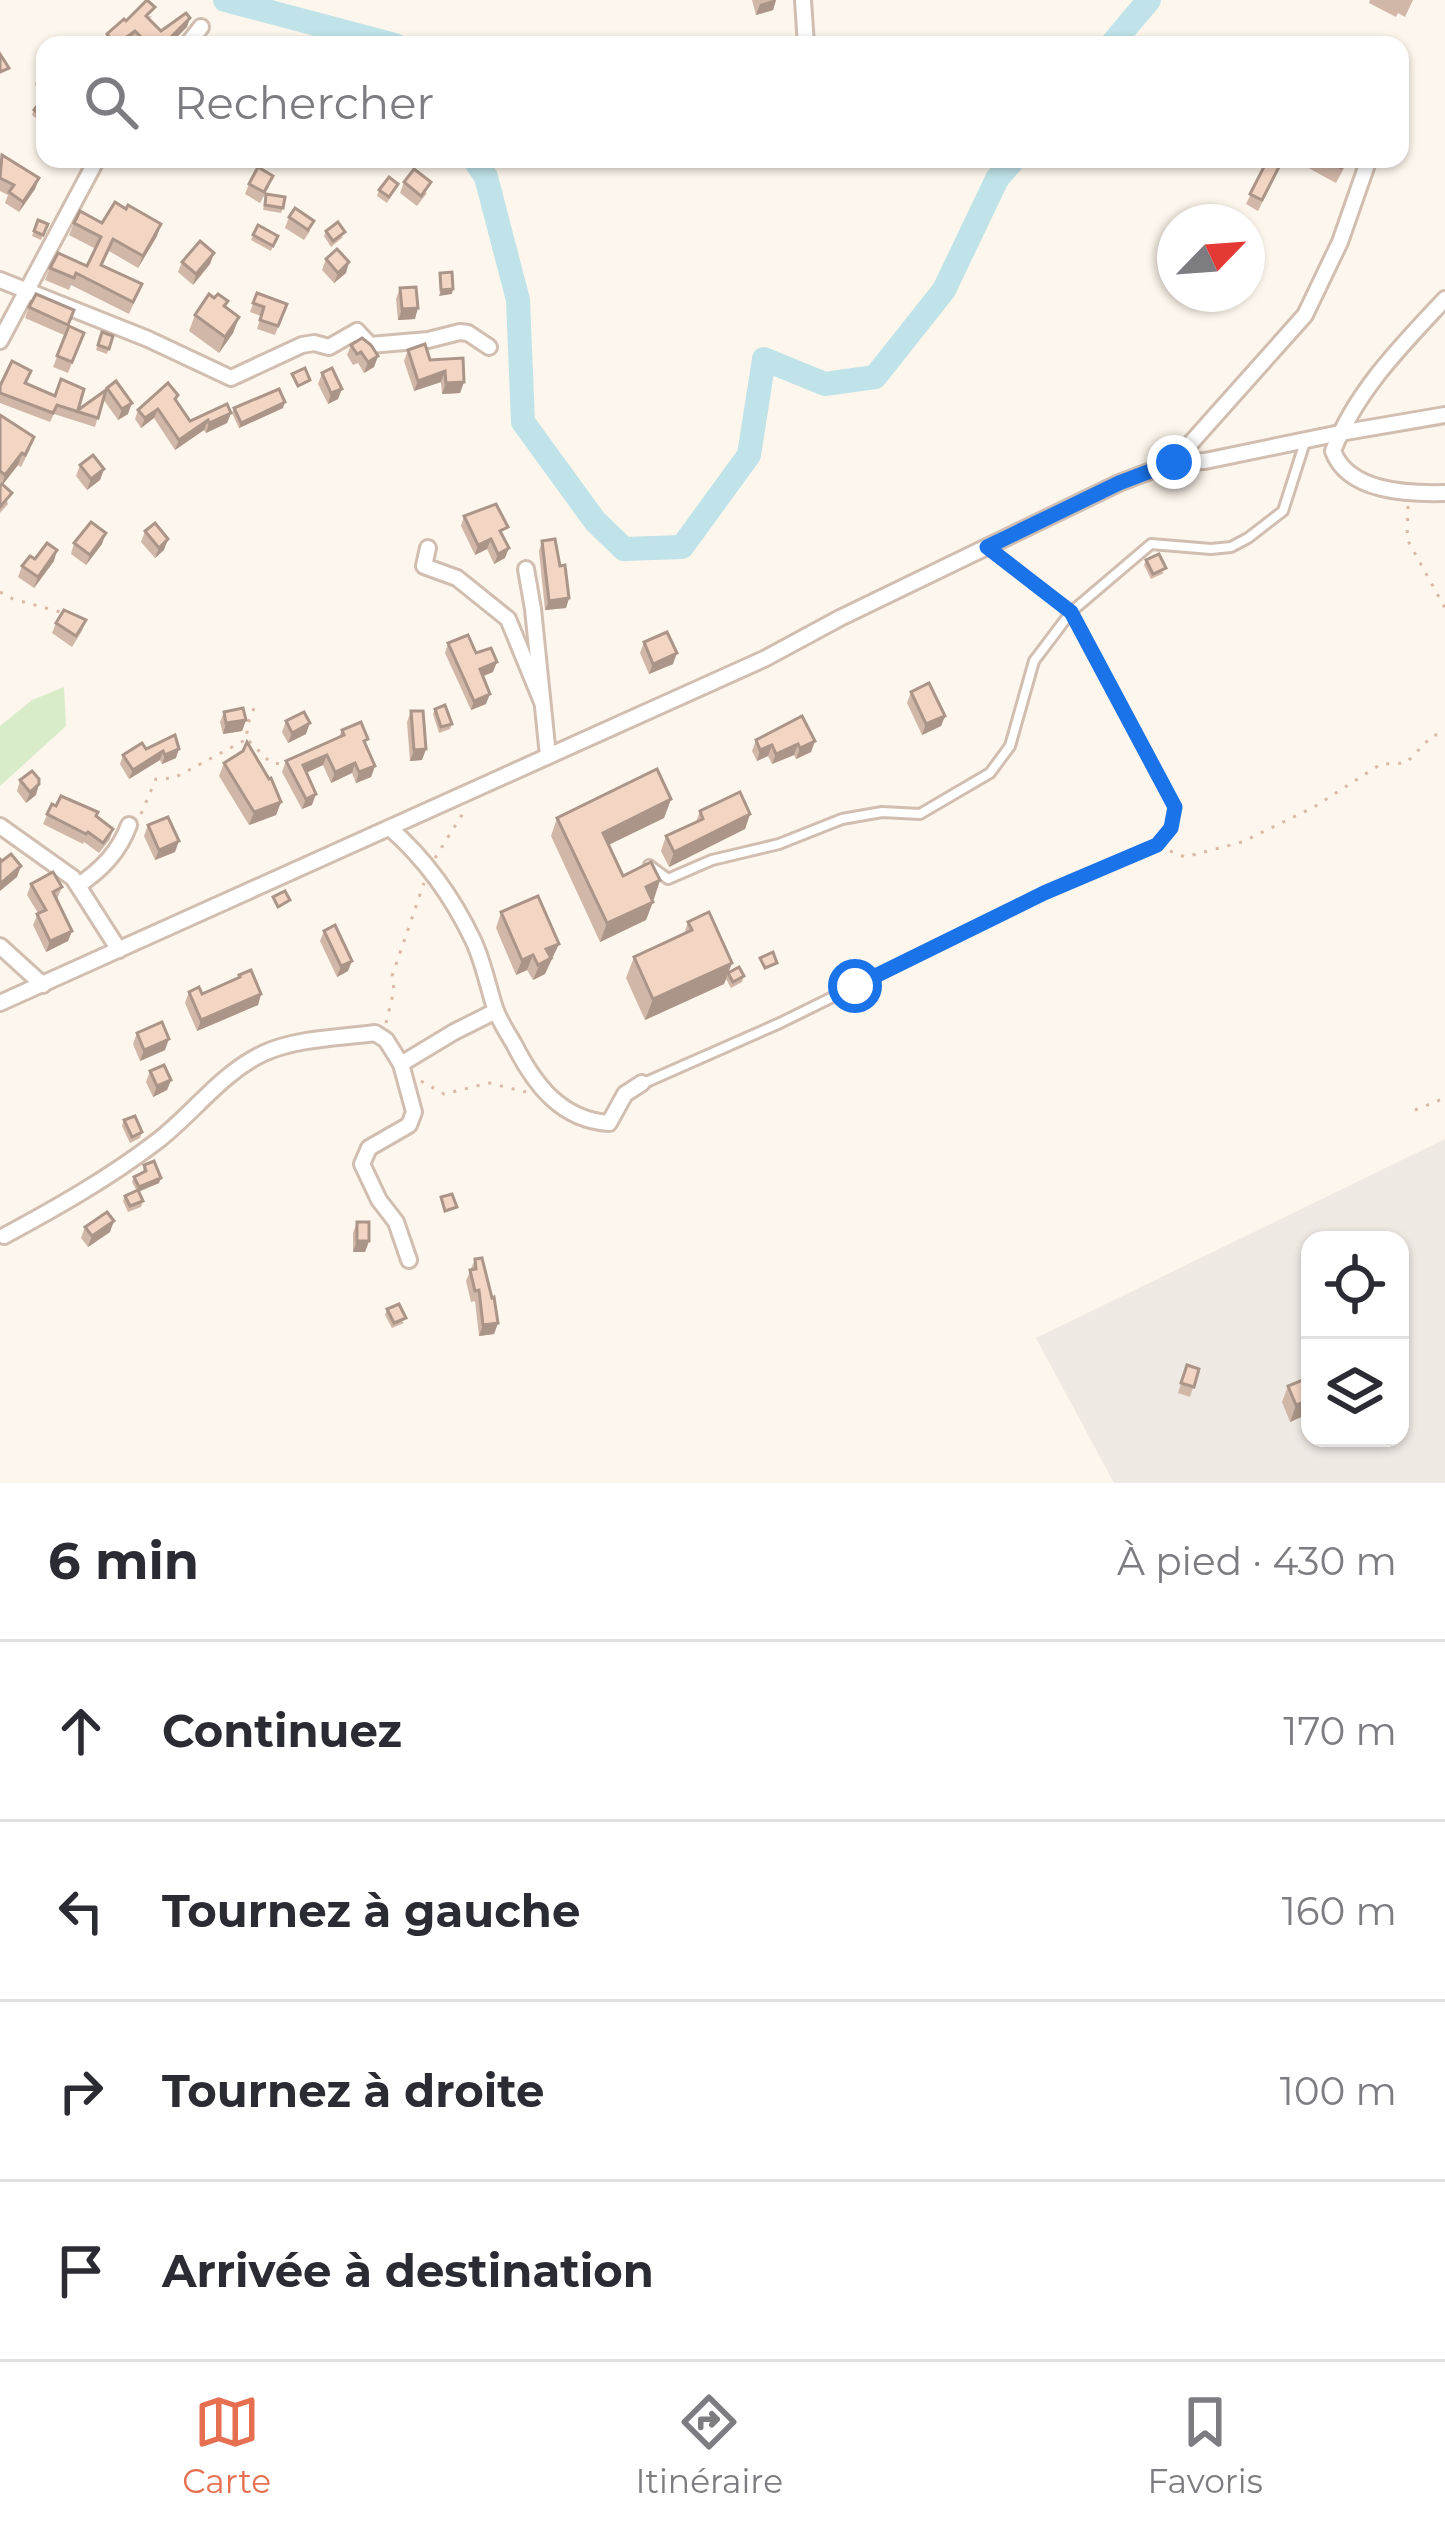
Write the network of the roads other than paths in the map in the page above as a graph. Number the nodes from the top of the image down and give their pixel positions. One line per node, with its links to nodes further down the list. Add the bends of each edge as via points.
1 (803, 0): 4 (street)
2 (201, 27): 3 (street)
3 (194, 36)
4 (805, 36)
5 (92, 168): 8 (street)
6 (1366, 168): 15 (street, via 1306,315)
7 (0, 280): 8 (street)
8 (28, 291): 10 (street); 11 (street, via 231,378 302,345 329,347 357,331 370,345 460,332)
9 (1445, 299): 13 (street, via 1382,365)
10 (0, 341)
11 (489, 346)
12 (1445, 415): 13 (street)
13 (1340, 433): 14 (street); 16 (street, via 1336,461 1363,481 1409,494)
14 (1305, 441): 15 (street); 21 (lane, via 1283,511 1248,538 1211,549 1151,544)
15 (1174, 462): 17 (street)
16 (1445, 493)
17 (987, 547): 21 (lane); 24 (street)
18 (428, 548): 22 (street, via 424,566 457,578)
19 (526, 569): 20 (street)
20 (533, 609): 22 (street); 23 (street)
21 (1071, 612): 28 (lane, via 1034,661 1010,746 990,773 920,814 842,819 668,879 650,865); 36 (lane, via 1175,807 1157,845)
22 (508, 619): 23 (street)
23 (542, 702): 24 (street)
24 (548, 756): 27 (street)
25 (129, 825): 29 (street, via 101,869)
26 (0, 826): 29 (street)
27 (391, 829): 31 (street); 34 (street, via 447,893 476,945)
28 (635, 871)
29 (79, 885): 31 (street)
30 (0, 946): 32 (street)
31 (119, 950): 32 (street)
32 (43, 985): 33 (street)
33 (0, 1003)
34 (496, 1011): 35 (street); 36 (street, via 534,1082 584,1118 609,1123 625,1094)
35 (401, 1064): 37 (street, via 375,1033 269,1050 144,1150); 38 (street, via 415,1112 409,1125 369,1148 362,1164)
36 (642, 1084)
37 (4, 1236)
38 (409, 1260)

